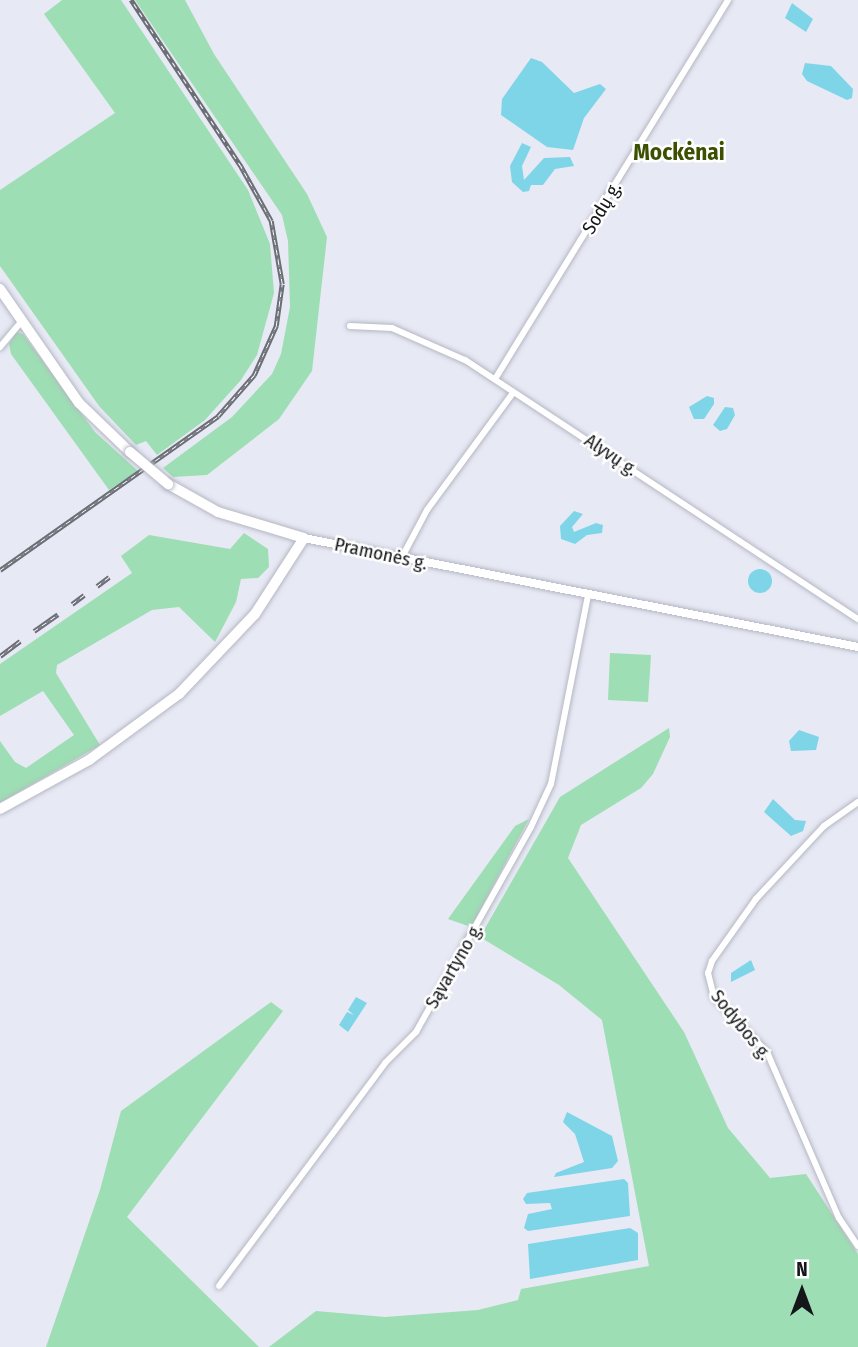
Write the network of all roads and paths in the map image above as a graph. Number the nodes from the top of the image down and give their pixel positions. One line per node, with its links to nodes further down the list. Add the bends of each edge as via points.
1 (728, 0): 6 (street, Sodų g.)
2 (0, 289): 3 (highway, Pramonės g.)
3 (22, 321): 5 (street); 8 (highway, Pramonės g., bridge, via 79,403 168,484 218,512)
4 (350, 326): 6 (street, Alyvų g., via 392,328)
5 (0, 347)
6 (495, 379): 7 (street, Alyvų g.)
7 (513, 393): 9 (street, via 427,510); 11 (street, Alyvų g.)
8 (304, 538): 9 (main road, Pramonės g.); 14 (highway, via 254,614 178,694 89,760)
9 (401, 559): 10 (main road, Pramonės g.)
10 (588, 596): 12 (main road, Pramonės g.); 16 (street, Sąvartyno g., via 551,784 531,827 416,1032 385,1062)
11 (858, 619)
12 (858, 647)
13 (858, 802): 15 (street, Sodybos g., via 824,826 756,899 708,973 713,997 767,1052 839,1218)
14 (0, 808)
15 (858, 1246)
16 (219, 1286)

